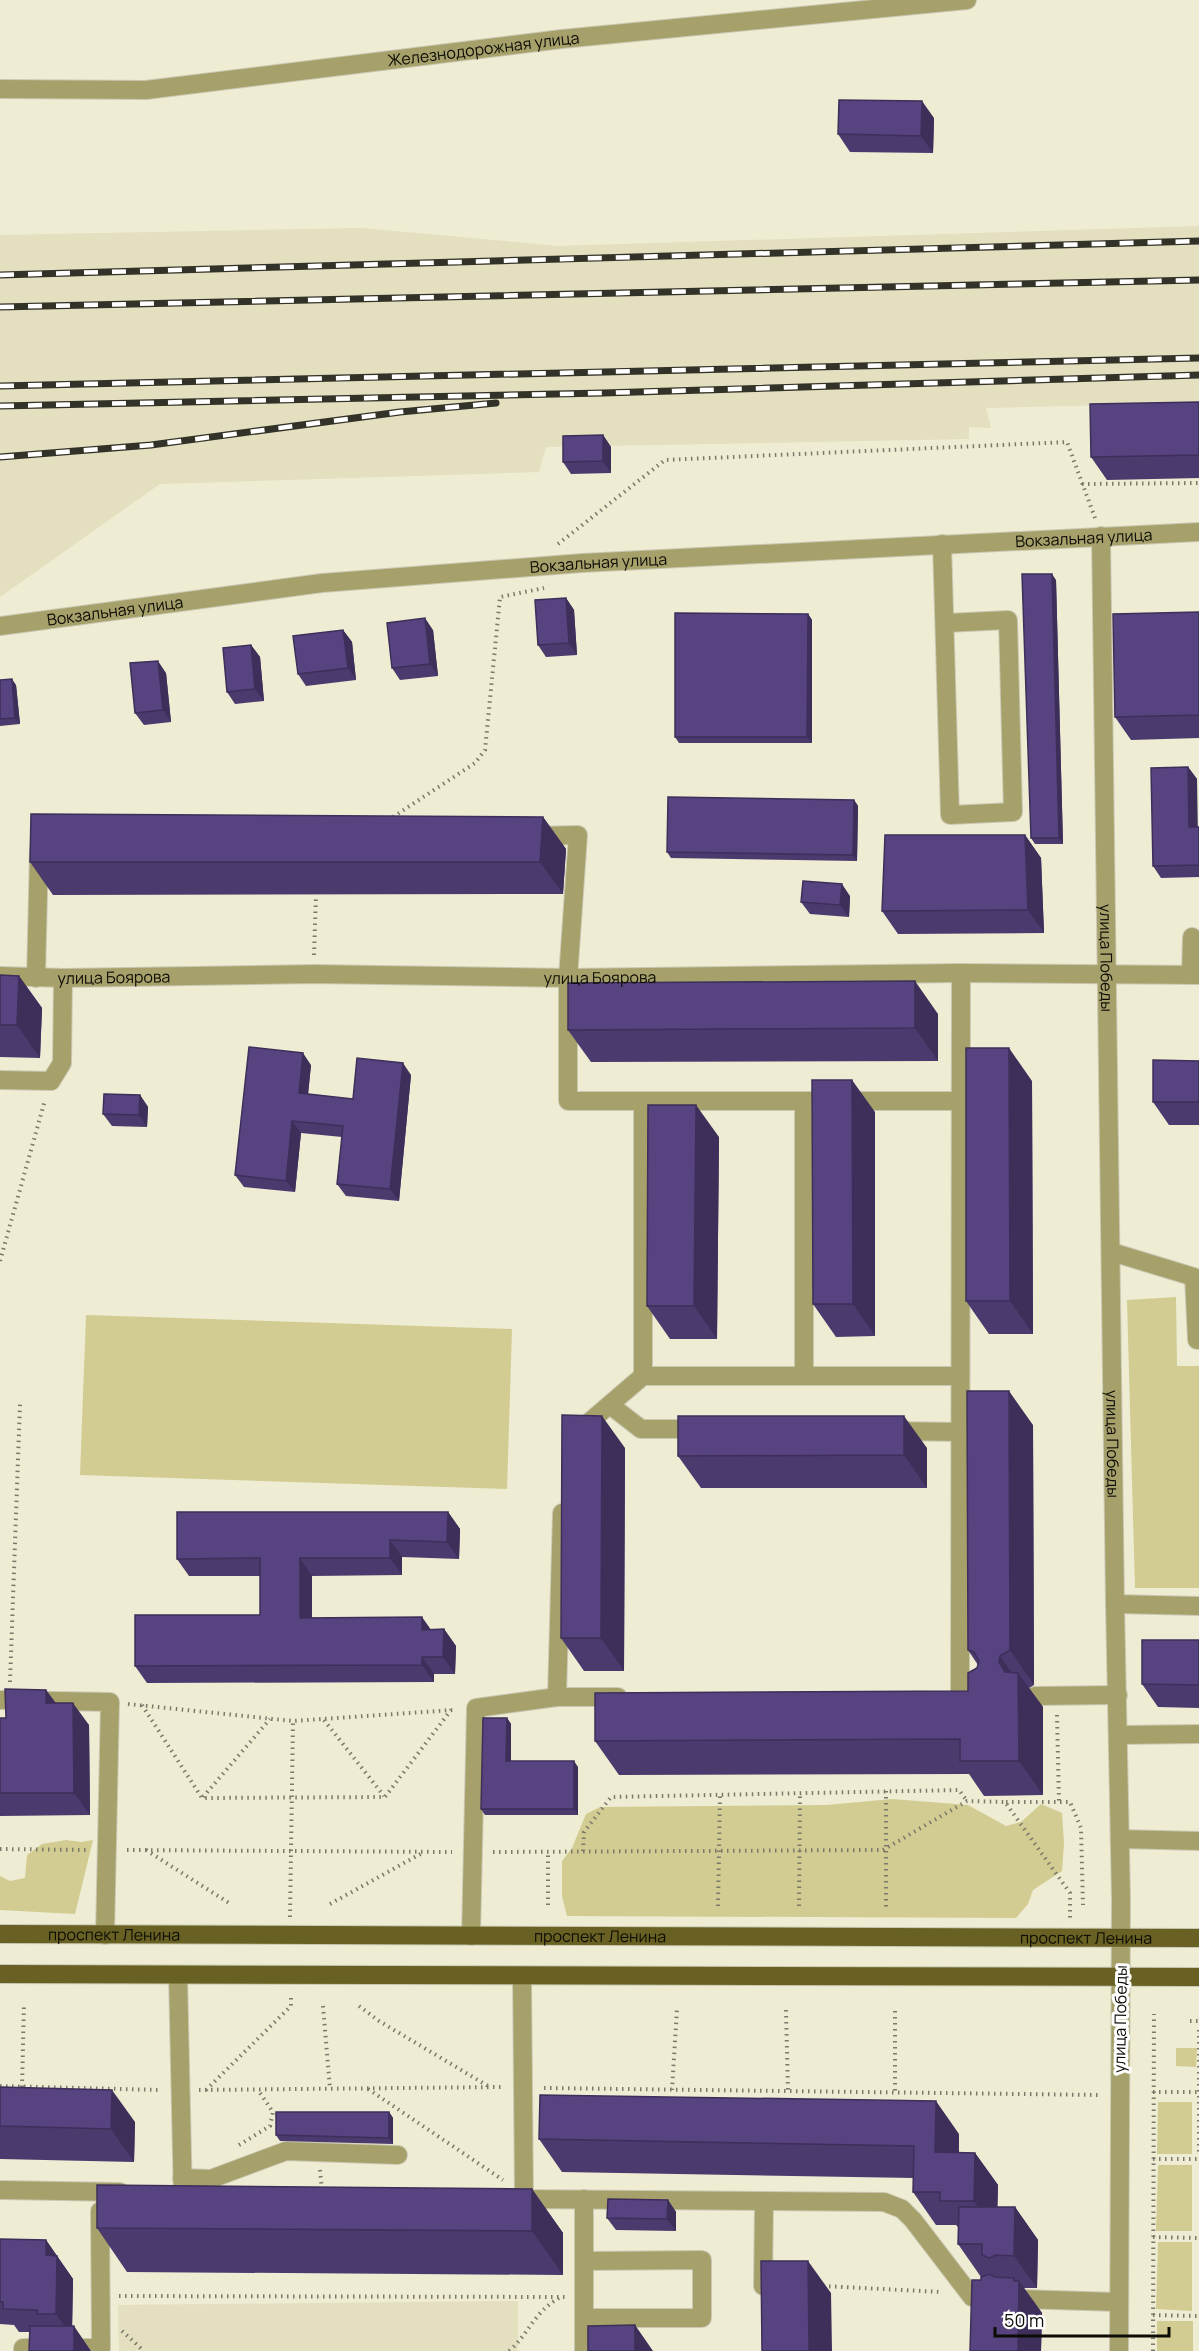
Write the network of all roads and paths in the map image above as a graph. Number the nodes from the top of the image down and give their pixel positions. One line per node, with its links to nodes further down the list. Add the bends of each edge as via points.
1 (967, 0): 2 (street, Железнодорожная улица, via 562,39 146,90)
2 (0, 89)
3 (1199, 483): 4 (path)
4 (1082, 484)
5 (1199, 532): 6 (street, Вокзальная улица)
6 (1101, 536): 7 (street, Вокзальная улица); 16 (street, улица Победы)
7 (942, 544): 8 (street); 9 (street, Вокзальная улица, via 582,563 322,583)
8 (946, 623): 8 (street, via 950,814 1013,812 1008,620)
9 (0, 626)
10 (40, 833): 19 (street)
11 (519, 836): 21 (street, via 578,835)
12 (316, 895): 15 (path)
13 (1192, 937): 17 (street)
14 (961, 973): 16 (street, улица Боярова); 21 (street, улица Боярова); 26 (street)
15 (314, 974): 20 (street, улица Боярова); 21 (street, улица Боярова)
16 (1108, 974): 17 (street, улица Боярова); 27 (street, улица Победы)
17 (1195, 975)
18 (0, 976): 19 (street, улица Боярова)
19 (36, 978): 20 (street, улица Боярова)
20 (63, 978): 23 (street, via 62,1063)
21 (568, 978): 24 (street, via 568,1101)
22 (0, 1080): 23 (street)
23 (51, 1081): 28 (path)
24 (643, 1101): 25 (street); 30 (street)
25 (804, 1101): 26 (street); 31 (street)
26 (961, 1101): 32 (street)
27 (1112, 1252): 29 (street, via 1194,1277); 40 (street, улица Победы)
28 (0, 1261)
29 (1199, 1340)
30 (643, 1376): 31 (street); 34 (street)
31 (804, 1376): 32 (street)
32 (960, 1376): 37 (street)
33 (20, 1404): 48 (path)
34 (610, 1405): 35 (street, via 642,1429); 38 (street)
35 (724, 1430)
36 (878, 1431): 37 (street)
37 (961, 1432): 45 (street, via 954,1696)
38 (564, 1445)
39 (563, 1493): 43 (street)
40 (1115, 1604): 41 (street); 42 (street, улица Победы)
41 (1199, 1606)
42 (1118, 1695): 47 (street); 57 (street, улица Победы)
43 (557, 1696): 44 (street); 51 (street)
44 (640, 1696)
45 (981, 1696)
46 (1034, 1696): 47 (street)
47 (1057, 1696): 66 (path)
48 (5, 1700): 49 (street)
49 (110, 1702): 50 (path); 71 (street)
50 (142, 1706): 53 (path); 63 (path)
51 (476, 1708): 52 (path); 79 (street)
52 (451, 1710): 54 (path); 62 (path)
53 (270, 1719): 55 (path); 63 (path)
54 (324, 1719): 55 (path); 62 (path)
55 (293, 1721): 61 (path)
56 (1199, 1734): 57 (street)
57 (1119, 1735): 67 (street, улица Победы)
58 (886, 1791): 59 (path); 64 (path, via 959,1790); 69 (path)
59 (800, 1793): 60 (path); 73 (path)
60 (720, 1795): 76 (path, via 611,1797 584,1832); 77 (path)
61 (292, 1797): 62 (path); 63 (path); 74 (path)
62 (385, 1797)
63 (202, 1798)
64 (967, 1801): 65 (path); 69 (path)
65 (1005, 1802): 66 (path); 87 (path, via 1070,1893)
66 (1059, 1802): 83 (path, via 1070,1802 1081,1828)
67 (1120, 1839): 68 (street); 92 (street, улица Победы)
68 (1199, 1841)
69 (886, 1848): 73 (path); 86 (path)
70 (0, 1849): 71 (path)
71 (107, 1850): 72 (path); 90 (street)
72 (146, 1850): 74 (path); 80 (path)
73 (800, 1850): 77 (path); 85 (path)
74 (292, 1851): 78 (path); 88 (path)
75 (548, 1851): 76 (path); 79 (path); 82 (path)
76 (584, 1851): 77 (path)
77 (719, 1851): 84 (path)
78 (425, 1852): 79 (path); 81 (path)
79 (473, 1852): 91 (street)
80 (229, 1904)
81 (330, 1904)
82 (548, 1905)
83 (1083, 1905)
84 (718, 1906)
85 (799, 1906)
86 (886, 1907)
87 (1070, 1921)
88 (290, 1924)
89 (0, 1934): 90 (main road, проспект Ленина)
90 (105, 1935): 91 (main road, проспект Ленина)
91 (471, 1936): 92 (main road, проспект Ленина)
92 (1121, 1937): 93 (main road, проспект Ленина); 97 (street, улица Победы)
93 (1199, 1938)
94 (0, 1974): 95 (main road)
95 (178, 1975): 96 (main road); 116 (street)
96 (522, 1976): 97 (main road); 113 (street)
97 (1121, 1976): 98 (main road); 124 (street, улица Победы)
98 (1199, 1977)
99 (24, 2003): 111 (path)
100 (291, 2006): 119 (path)
101 (323, 2006): 114 (path)
102 (359, 2006): 112 (path)
103 (677, 2009): 118 (path)
104 (786, 2010): 120 (path)
105 (894, 2011): 121 (path)
106 (1154, 2014): 122 (path)
107 (1190, 2021): 108 (path)
108 (1199, 2021)
109 (1199, 2030): 123 (path)
110 (0, 2086): 111 (path)
111 (22, 2086): 116 (path)
112 (490, 2087): 113 (path); 115 (path)
113 (524, 2088): 118 (path); 137 (street)
114 (330, 2089): 115 (path); 117 (path)
115 (367, 2089): 137 (path, via 504,2181)
116 (181, 2090): 119 (path); 130 (street)
117 (258, 2090): 119 (path); 125 (path)
118 (672, 2090): 120 (path)
119 (206, 2091)
120 (788, 2091): 121 (path)
121 (895, 2092): 124 (path)
122 (1154, 2092): 123 (path); 129 (path)
123 (1199, 2092): 128 (path)
124 (1119, 2096): 150 (street, улица Победы)
125 (273, 2112)
126 (319, 2152): 127 (street); 130 (street, via 286,2151 211,2179); 135 (path)
127 (398, 2155)
128 (1199, 2158): 129 (path)
129 (1153, 2159): 142 (path)
130 (182, 2178): 139 (street)
131 (0, 2190): 132 (street)
132 (100, 2191): 133 (street); 146 (street)
133 (139, 2192)
134 (161, 2196): 139 (street)
135 (322, 2199)
136 (500, 2199): 137 (street)
137 (524, 2199): 138 (street)
138 (584, 2199): 141 (street); 144 (street)
139 (183, 2200): 140 (street)
140 (204, 2200)
141 (764, 2201): 147 (street, via 884,2202 902,2209); 151 (street)
142 (1153, 2237): 143 (path); 152 (path)
143 (1199, 2238)
144 (584, 2261): 149 (street); 154 (street, via 702,2260 702,2318)
145 (820, 2286): 147 (path)
146 (100, 2295): 148 (path); 156 (street, via 101,2348)
147 (971, 2295): 150 (street); 155 (street)
148 (561, 2297): 149 (path); 157 (path, via 534,2319)
149 (584, 2297): 154 (street)
150 (1118, 2302): 159 (street, улица Победы)
151 (762, 2306)
152 (1153, 2315): 153 (path); 160 (path)
153 (1199, 2316)
154 (584, 2318): 158 (street)
155 (971, 2319)
156 (23, 2351)
157 (509, 2351)
158 (584, 2351)
159 (1119, 2351)
160 (1153, 2351)

